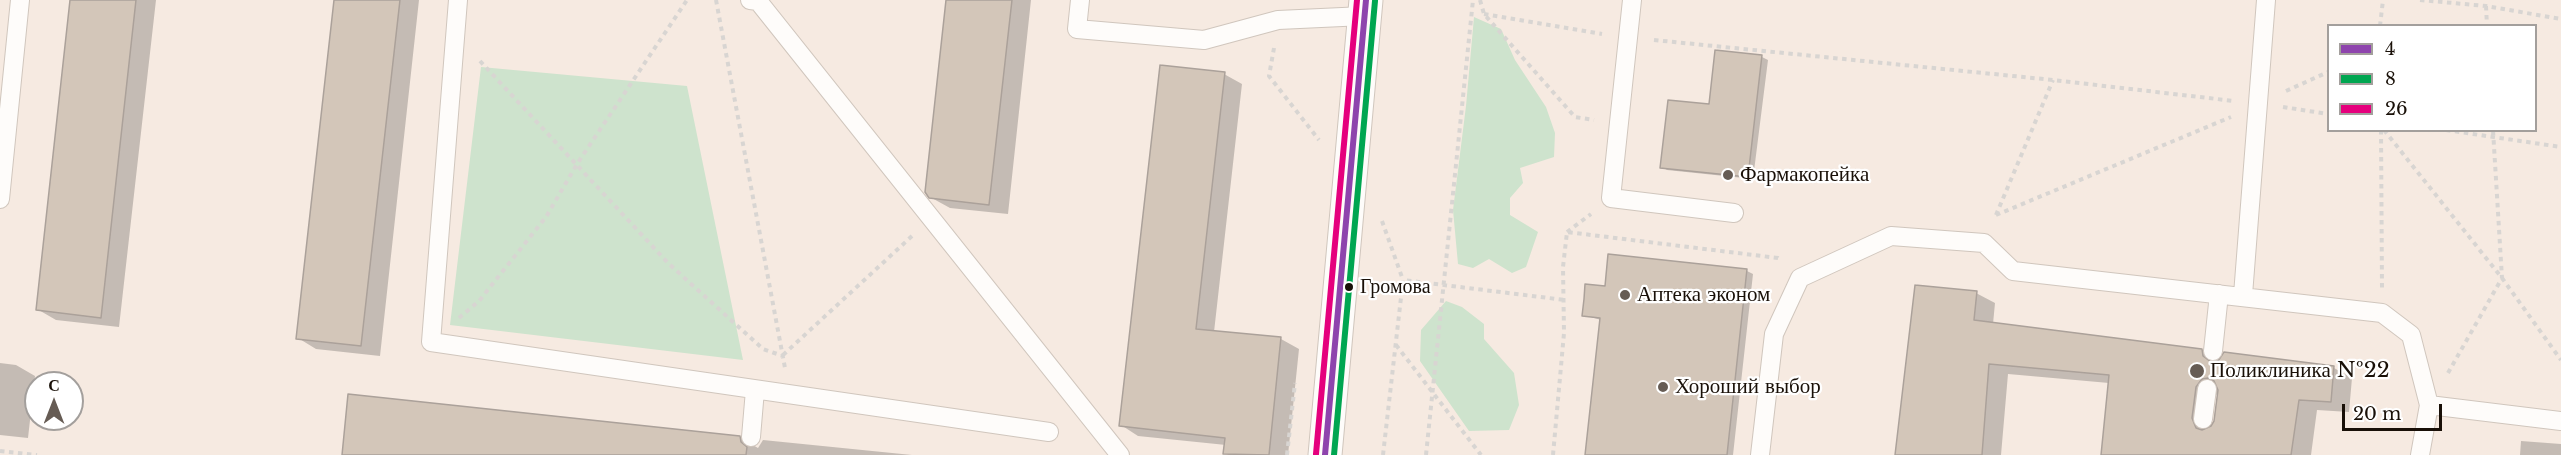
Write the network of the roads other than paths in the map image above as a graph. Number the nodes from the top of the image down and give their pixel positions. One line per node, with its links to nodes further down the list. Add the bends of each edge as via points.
1 (20, 0): 8 (lane)
2 (458, 0): 14 (lane, via 431,342)
3 (750, 0): 20 (lane, via 758,1)
4 (1080, 0): 7 (lane, via 1077,29 1204,40 1278,20)
5 (1632, 0): 9 (lane, via 1611,198)
6 (2266, 0): 11 (lane)
7 (1365, 8): 21 (street)
8 (0, 199)
9 (1734, 213)
10 (2220, 294): 11 (lane); 12 (lane); 22 (lane, via 2013,271 1984,243 1891,236 1800,278 1774,334)
11 (2243, 295): 15 (lane, via 2382,313 2411,335)
12 (2213, 351)
13 (2207, 389): 16 (lane)
14 (755, 390): 18 (lane); 19 (lane)
15 (2429, 405): 17 (lane); 23 (lane)
16 (2203, 419)
17 (2561, 421)
18 (1049, 432)
19 (751, 437)
20 (1120, 455)
21 (1325, 455)
22 (1760, 455)
23 (2420, 455)

